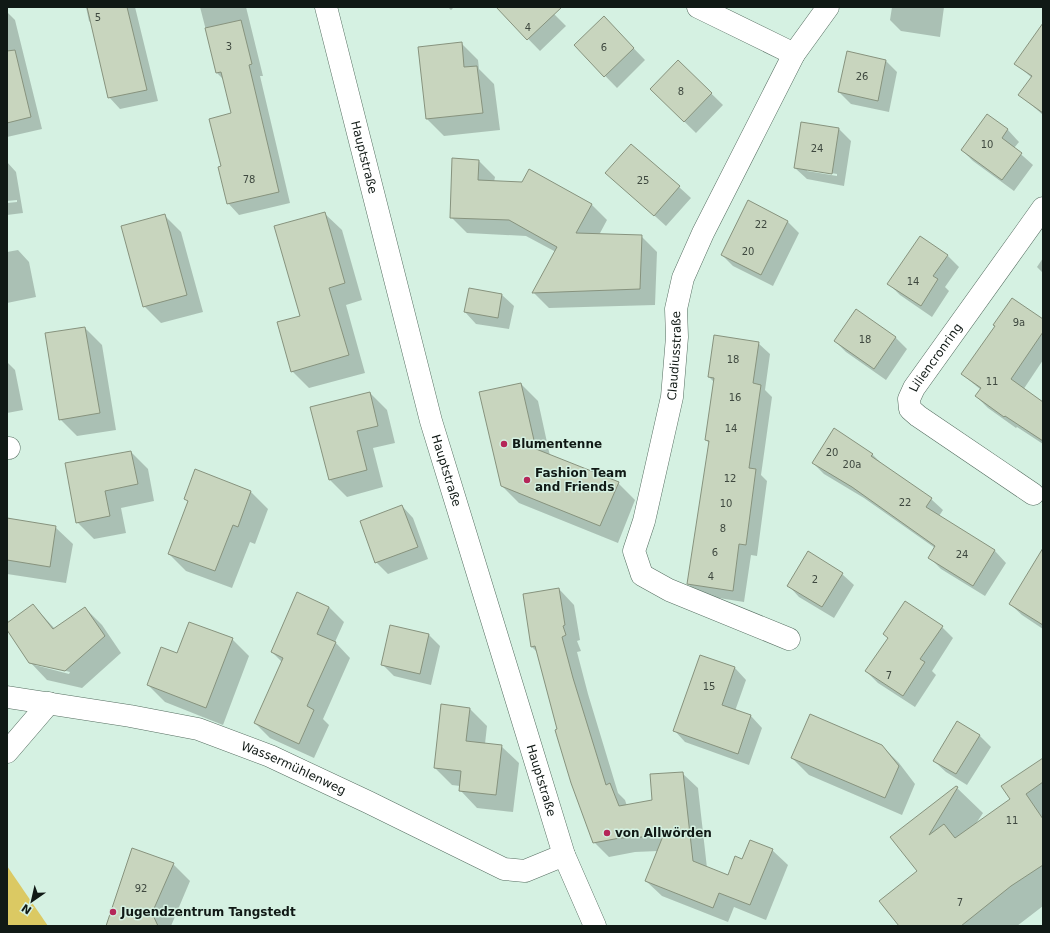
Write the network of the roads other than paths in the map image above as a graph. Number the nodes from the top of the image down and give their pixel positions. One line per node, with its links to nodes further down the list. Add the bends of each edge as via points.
1 (326, 7): 11 (street, Hauptstraße, via 431,421)
2 (698, 7): 4 (street)
3 (828, 7): 4 (street, Claudiusstraße)
4 (794, 54): 7 (street, Claudiusstraße, via 703,233 683,278 676,309 677,337 672,397 648,506 634,552 642,575 669,590)
5 (1043, 208): 6 (street, Liliencronring, via 914,388 909,399 910,409 918,416)
6 (1033, 494)
7 (789, 639)
8 (7, 697): 9 (street, Wassermühlenweg)
9 (49, 703): 10 (street); 11 (street, Wassermühlenweg, via 130,716 205,732 270,756 504,869 525,871)
10 (7, 752)
11 (564, 855): 12 (street, Hauptstraße)
12 (595, 926)

